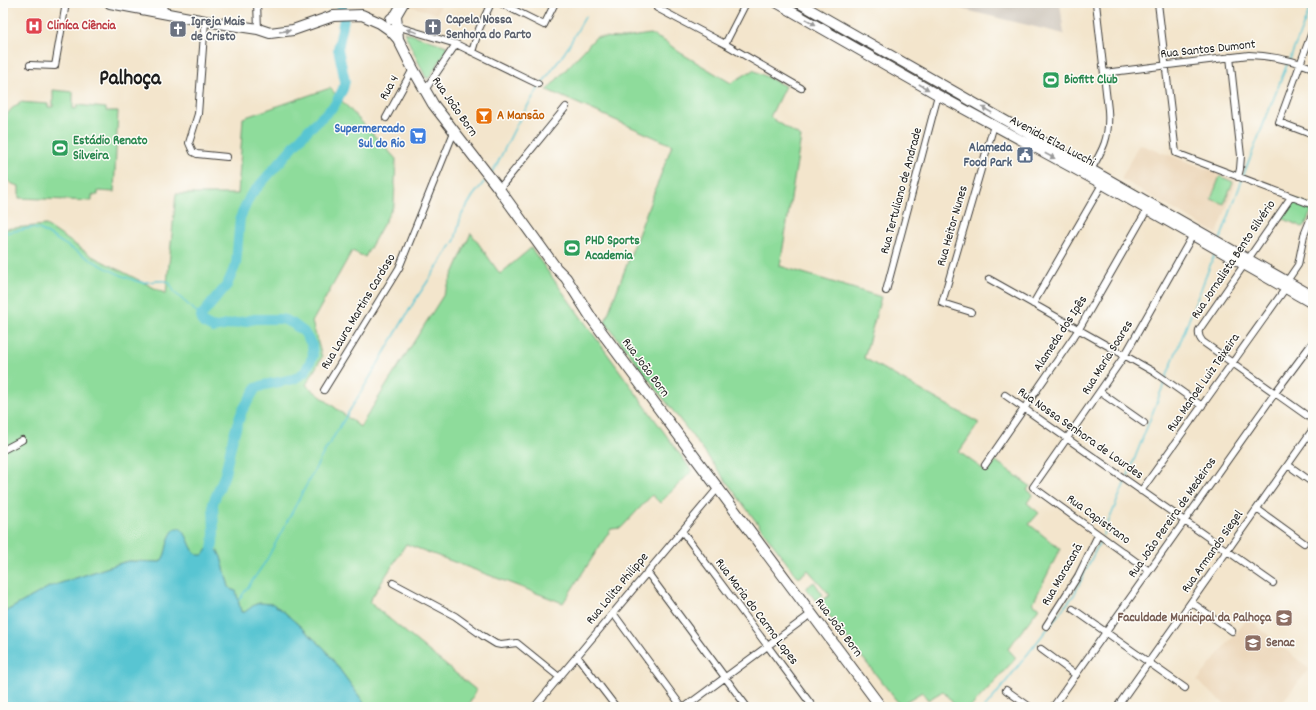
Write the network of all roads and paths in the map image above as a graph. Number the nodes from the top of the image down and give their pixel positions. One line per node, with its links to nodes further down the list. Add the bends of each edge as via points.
1 (66, 3): 29 (street, via 55,66)
2 (110, 3): 13 (main road)
3 (257, 3): 19 (street)
4 (402, 3): 15 (main road)
5 (491, 3): 25 (street)
6 (500, 3): 7 (street, via 544,25)
7 (555, 3)
8 (746, 3): 23 (street)
9 (777, 3): 26 (main road, Avenida Elza Lucchi, one-way to 26)
10 (799, 3): 24 (main road, Avenida Elza Lucchi)
11 (1096, 3): 33 (street)
12 (1158, 3): 30 (street)
13 (162, 8): 16 (main road)
14 (657, 8): 23 (street)
15 (396, 15): 17 (main road); 18 (main road)
16 (205, 21): 19 (main road); 43 (street, via 198,114 189,143 190,149 197,154)
17 (380, 23): 19 (main road, one-way to 17, via 270,33 293,30 342,15 362,15); 21 (main road)
18 (396, 26): 21 (main road); 22 (street, one-way to 18)
19 (258, 29)
20 (1313, 29): 28 (street)
21 (398, 39): 32 (main road, Rua João Born)
22 (456, 44): 25 (street); 36 (street)
23 (726, 44): 35 (street)
24 (874, 46): 26 (main road); 44 (main road, Avenida Elza Lucchi, one-way to 24)
25 (472, 52): 34 (street)
26 (869, 56): 37 (main road, Avenida Elza Lucchi, one-way to 37)
27 (1230, 57): 28 (street, Rua Santos Dumont, via 1259,55); 30 (street, Rua Santos Dumont); 45 (street, via 1241,156)
28 (1300, 63): 31 (street, Rua Santos Dumont); 42 (street, via 1279,122)
29 (30, 65)
30 (1165, 65): 33 (street, Rua Santos Dumont); 45 (street, via 1176,153)
31 (1313, 68)
32 (413, 69): 36 (main road, Rua João Born); 39 (street, Rua 4)
33 (1104, 73): 44 (street, via 1109,128 1105,144)
34 (538, 84)
35 (800, 88)
36 (425, 90): 41 (main road, Rua João Born)
37 (938, 95): 40 (main road, Avenida Elza Lucchi); 56 (street, Rua Tertuliano de Andrade)
38 (566, 107): 47 (street)
39 (386, 118)
40 (994, 125): 44 (main road, Avenida Elza Lucchi, one-way to 44); 60 (street, Rua Heitor Nunes, via 942,303)
41 (454, 132): 47 (main road, Rua João Born); 65 (street, Rua Laura Martins Cardoso, via 399,268)
42 (1313, 135)
43 (227, 156)
44 (1089, 173): 46 (main road, Avenida Elza Lucchi)
45 (1239, 177): 48 (street)
46 (1104, 181): 50 (main road, Avenida Elza Lucchi); 52 (main road, Avenida Elza Lucchi); 58 (street)
47 (499, 189): 81 (main road, Rua João Born)
48 (1291, 196): 49 (street); 53 (street, Rua Jornalista Bento Silvério)
49 (1313, 205)
50 (1147, 210): 52 (main road, Avenida Elza Lucchi); 61 (street, Alameda dos Ipês)
51 (1313, 213): 55 (street, Rua Manoel Luiz Teixeira, via 1304,235 1298,265)
52 (1194, 233): 53 (main road, Avenida Elza Lucchi); 63 (street, Rua Maria Soares)
53 (1246, 262): 55 (main road, Avenida Elza Lucchi); 64 (street, Rua Jornalista Bento Silvério, via 1199,330 1203,342)
54 (989, 279): 58 (street)
55 (1286, 285): 57 (main road, Avenida Elza Lucchi); 59 (main road, Avenida Elza Lucchi); 64 (street, Rua Manoel Luiz Teixeira)
56 (886, 291)
57 (1313, 296)
58 (1033, 304): 61 (street)
59 (1313, 304)
60 (971, 312)
61 (1079, 329): 63 (street); 70 (street, Alameda dos Ipês)
62 (1313, 342): 67 (street, Rua João Pereira de Medeiros)
63 (1125, 355): 66 (street, Rua Maria Soares); 69 (street, via 1170,382)
64 (1232, 363): 67 (street); 69 (street, Rua Manoel Luiz Teixeira)
65 (324, 390)
66 (1100, 392): 72 (street); 74 (street, Rua Maria Soares)
67 (1275, 393): 71 (street); 84 (street, Rua João Pereira de Medeiros)
68 (1005, 395): 70 (street, Rua Nossa Senhora de Lourdes)
69 (1202, 406): 82 (street, Rua Manoel Luiz Teixeira)
70 (1025, 409): 74 (street, Rua Nossa Senhora de Lourdes); 77 (street, Alameda dos Ipês)
71 (1313, 420)
72 (1144, 423)
73 (1313, 429): 78 (street, Rua Armando Siegel)
74 (1068, 439): 80 (street, Rua Maria Soares); 82 (street, Rua Nossa Senhora de Lourdes)
75 (22, 440): 76 (street)
76 (3, 450)
77 (985, 465)
78 (1288, 465): 79 (street); 83 (street, Rua Armando Siegel)
79 (1313, 483)
80 (1033, 487): 86 (street, Rua Capistrano)
81 (718, 488): 85 (street, Rua Lolita Philippe); 96 (main road, Rua João Born)
82 (1141, 491): 84 (street, Rua Nossa Senhora de Lourdes)
83 (1257, 509): 87 (street); 88 (street, Rua Armando Siegel)
84 (1184, 521): 88 (street, Rua Nossa Senhora de Lourdes); 89 (street, Rua João Pereira de Medeiros)
85 (682, 531): 90 (street, Rua Lolita Philippe); 100 (street, Rua Maria do Carmo Lopes)
86 (1099, 535): 89 (street, Rua Capistrano); 97 (street, Rua Maracanã, via 1078,576)
87 (1304, 543)
88 (1227, 551): 92 (street, Rua Nossa Senhora de Lourdes); 93 (street, Rua Armando Siegel)
89 (1149, 571): 99 (street, Rua João Pereira de Medeiros)
90 (647, 572): 95 (street, Rua Lolita Philippe); 106 (street)
91 (393, 583): 105 (street, via 460,619 496,644 517,643)
92 (1273, 583)
93 (1191, 602): 98 (street); 103 (street, Rua Armando Siegel)
94 (1073, 609): 99 (street)
95 (613, 613): 102 (street, Rua Lolita Philippe); 112 (street)
96 (812, 614): 100 (street); 116 (main road, Rua João Born)
97 (1046, 626)
98 (1232, 631)
99 (1106, 632): 103 (street); 104 (street, Rua João Pereira de Medeiros)
100 (768, 646): 106 (street); 115 (street, Rua Maria do Carmo Lopes)
101 (1041, 649): 104 (street)
102 (577, 656): 105 (street, Rua Lolita Philippe); 111 (street)
103 (1148, 662): 107 (street); 110 (street, Rua Armando Siegel)
104 (1076, 675): 118 (street, Rua João Pereira de Medeiros)
105 (559, 677): 109 (street, Rua Lolita Philippe)
106 (725, 678): 113 (street); 114 (street)
107 (1185, 688)
108 (1006, 690): 117 (street)
109 (538, 706)
110 (1119, 706)
111 (616, 707)
112 (682, 707)
113 (685, 707)
114 (747, 707)
115 (813, 707)
116 (881, 707)
117 (1030, 707)
118 (1053, 707)

